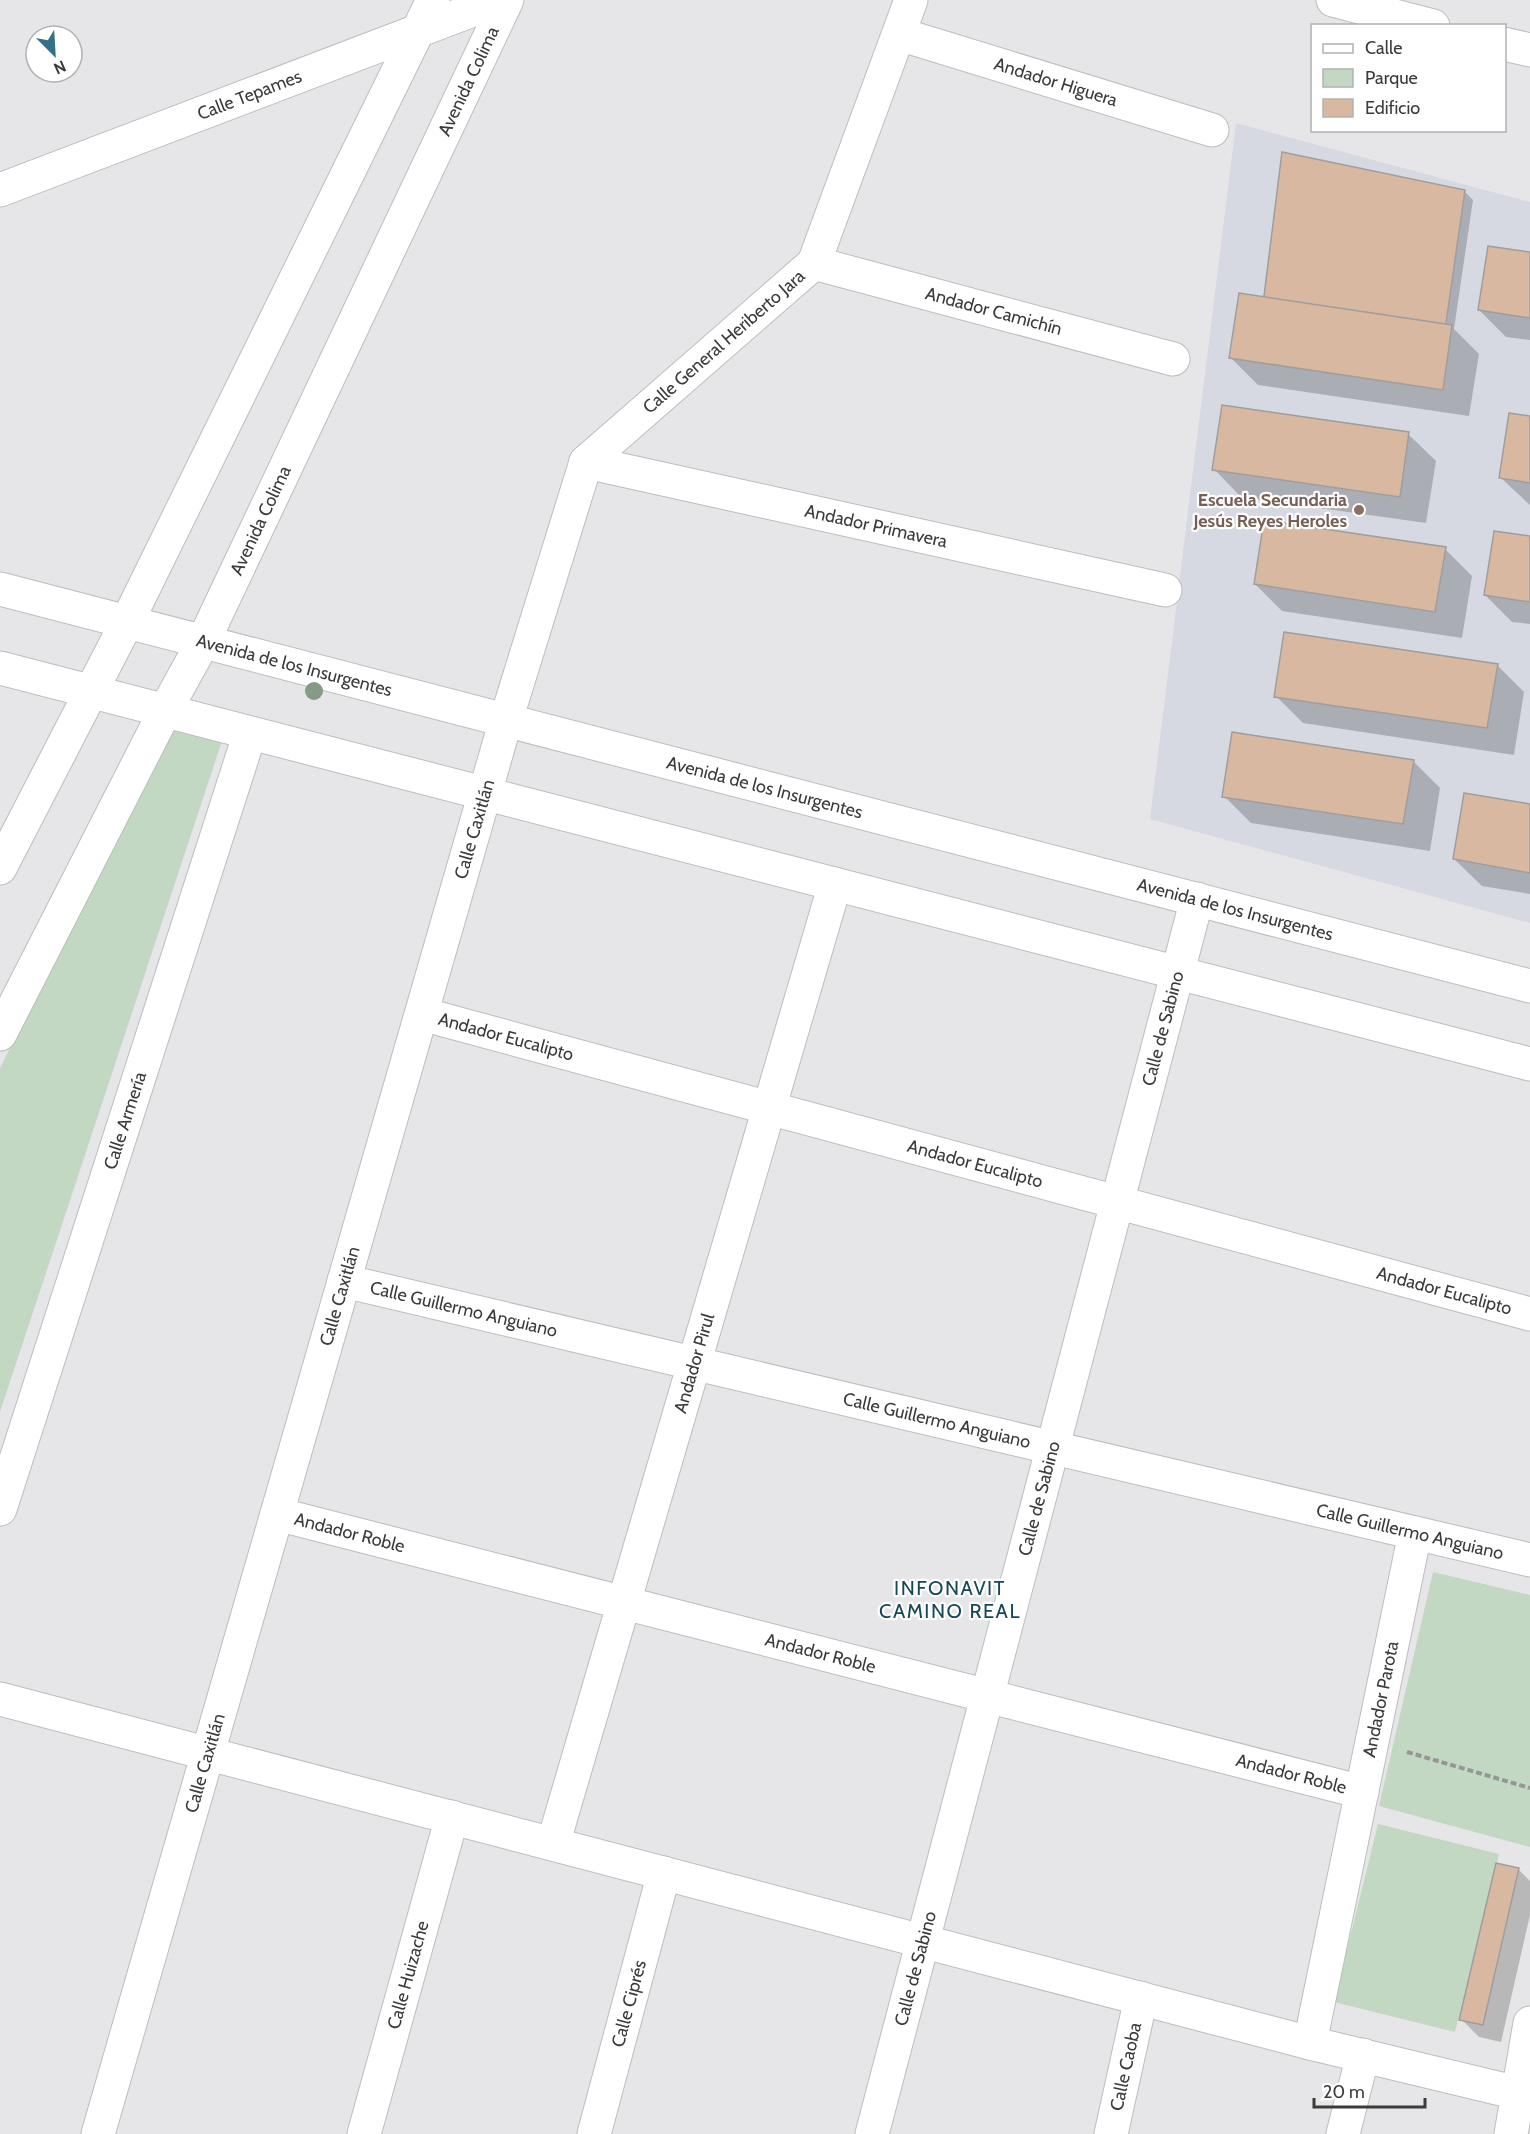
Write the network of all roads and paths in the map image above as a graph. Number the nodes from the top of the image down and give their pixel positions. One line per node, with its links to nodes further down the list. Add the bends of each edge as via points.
1 (433, 0): 7 (street)
2 (499, 0): 7 (street, Calle Tepames)
3 (507, 0): 19 (street, Avenida Colima)
4 (911, 0): 8 (street, Calle General Heriberto Jara)
5 (1333, 0): 6 (street)
6 (1425, 24)
7 (417, 32): 12 (street, Calle Tepames); 18 (street)
8 (898, 34): 11 (street, Andador Higuera); 13 (street, Calle General Heriberto Jara)
9 (1506, 44): 10 (street)
10 (1530, 50)
11 (1212, 130)
12 (0, 190)
13 (814, 263): 14 (street, Andador Camichín); 15 (street, Calle General Heriberto Jara)
14 (1173, 359)
15 (586, 462): 17 (street, Andador Primavera); 23 (street, Calle Caxitlán)
16 (0, 589): 18 (street, Avenida de los Insurgentes)
17 (1165, 590)
18 (127, 622): 19 (street, Avenida de los Insurgentes); 21 (street)
19 (203, 642): 22 (street, Avenida Colima); 23 (street, Avenida de los Insurgentes)
20 (0, 668): 21 (street)
21 (90, 692): 22 (street); 26 (street)
22 (165, 711): 24 (street); 32 (street, Avenida Colima)
23 (506, 720): 25 (street, Calle Caxitlán); 28 (street, Avenida de los Insurgentes)
24 (250, 733): 25 (street); 40 (street, Calle Armería)
25 (485, 794): 27 (street); 31 (street, Calle Caxitlán)
26 (0, 868)
27 (836, 884): 29 (street); 34 (street, Andador Pirul)
28 (1197, 899): 29 (street, Calle de Sabino); 30 (street, Avenida de los Insurgentes)
29 (1178, 973): 33 (street); 35 (street, Calle de Sabino)
30 (1530, 986)
31 (422, 1014): 34 (street, Andador Eucalipto); 36 (street, Calle Caxitlán)
32 (0, 1034)
33 (1530, 1064)
34 (770, 1108): 35 (street, Andador Eucalipto); 38 (street, Andador Pirul)
35 (1117, 1202): 37 (street, Andador Eucalipto); 39 (street, Calle de Sabino)
36 (344, 1281): 38 (street, Calle Guillermo Anguiano); 41 (street, Calle Caxitlán)
37 (1530, 1314)
38 (694, 1363): 39 (street, Calle Guillermo Anguiano); 44 (street, Andador Pirul)
39 (1053, 1447): 42 (street, Calle Guillermo Anguiano); 45 (street, Calle de Sabino)
40 (0, 1509)
41 (277, 1514): 44 (street, Andador Roble); 48 (street, Calle Caxitlán)
42 (1416, 1533): 43 (street, Calle Guillermo Anguiano); 47 (street, Andador Parota)
43 (1530, 1560)
44 (624, 1602): 45 (street, Andador Roble); 52 (street, Andador Pirul)
45 (988, 1696): 50 (street, Andador Roble); 54 (street, Calle de Sabino)
46 (0, 1699): 48 (street)
47 (1373, 1742): 49 (path); 50 (street, Andador Parota)
48 (208, 1754): 51 (street); 60 (street, Calle Caxitlán)
49 (1530, 1788)
50 (1362, 1792): 57 (street, Andador Parota)
51 (452, 1817): 52 (street); 61 (street, Calle Huizache)
52 (553, 1844): 53 (street)
53 (664, 1873): 54 (street); 62 (street, Calle Ciprés)
54 (923, 1941): 55 (street); 63 (street, Calle de Sabino)
55 (1141, 1998): 57 (street); 64 (street, Calle Caoba)
56 (1530, 2023): 59 (street)
57 (1310, 2043): 58 (street)
58 (1363, 2055): 59 (street); 65 (street)
59 (1524, 2095): 66 (street)
60 (98, 2134)
61 (364, 2134)
62 (594, 2134)
63 (872, 2134)
64 (1111, 2134)
65 (1343, 2134)
66 (1511, 2134)

